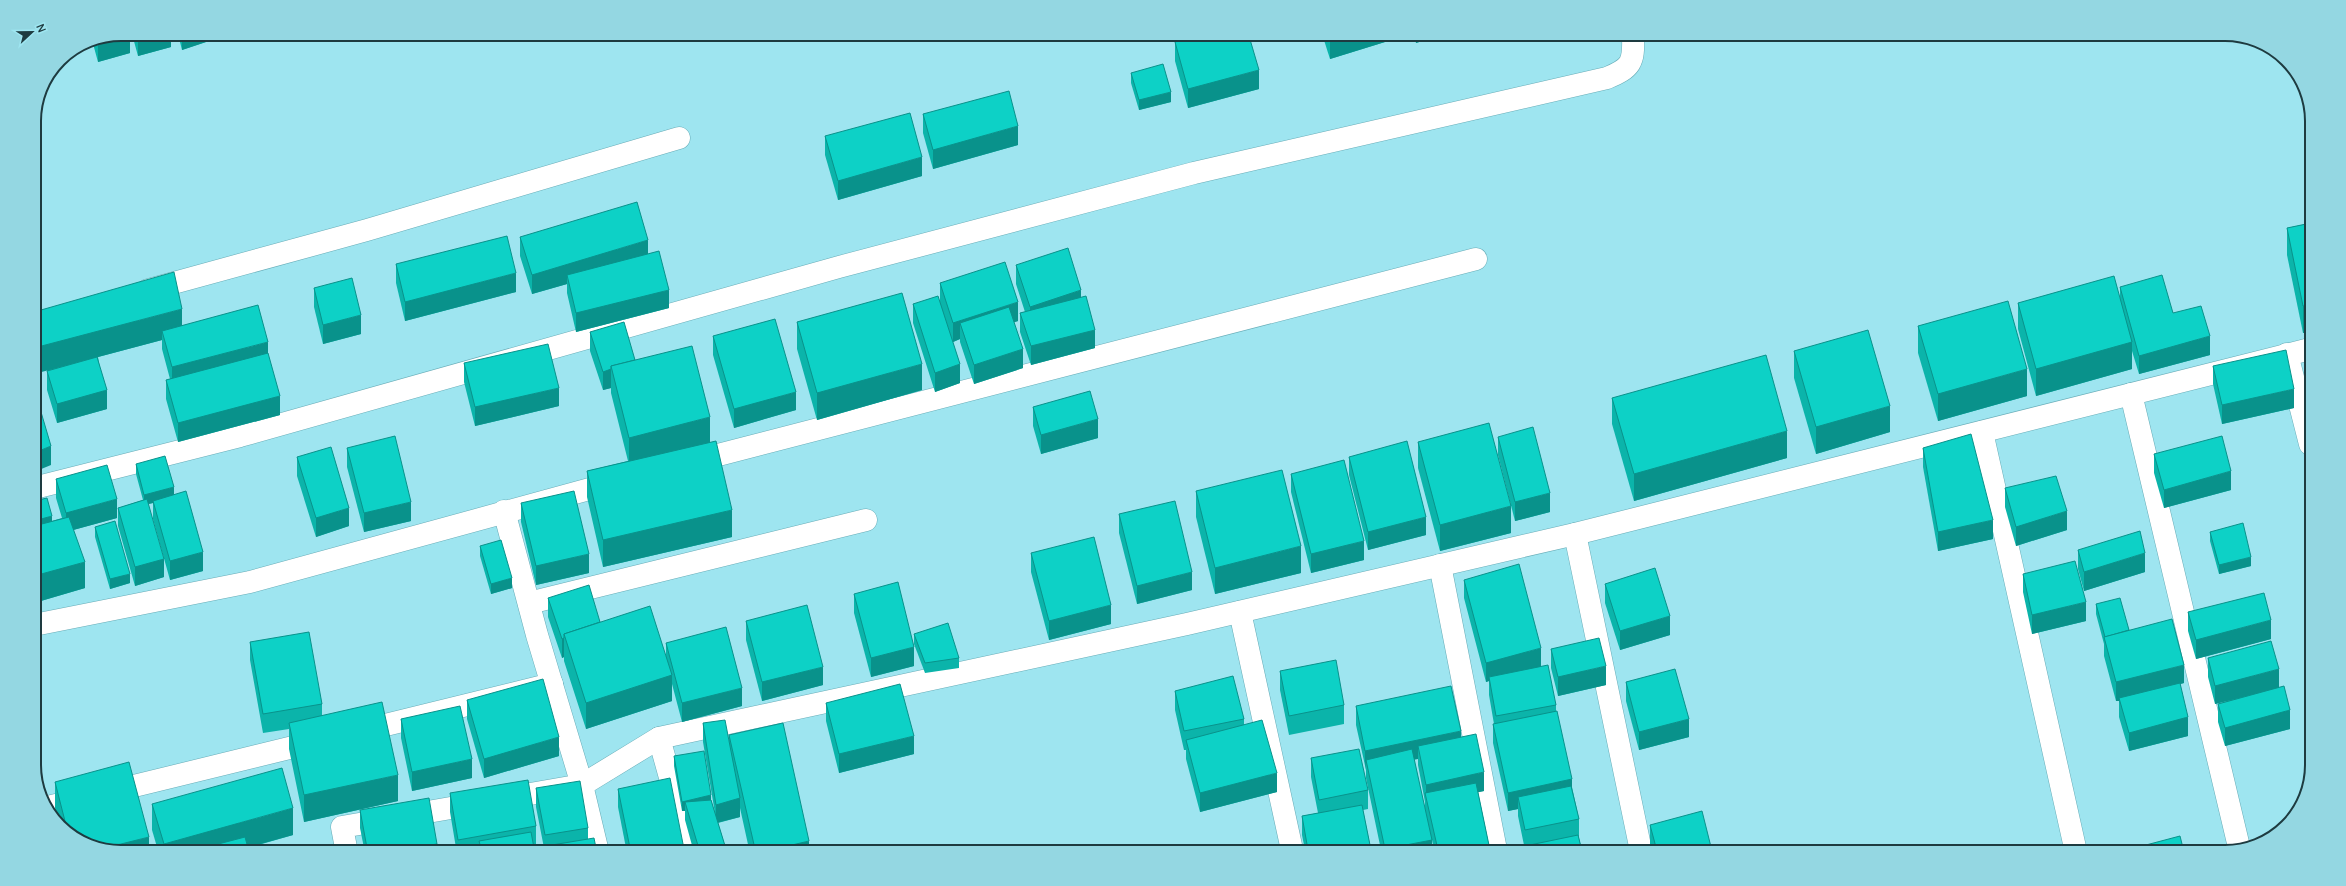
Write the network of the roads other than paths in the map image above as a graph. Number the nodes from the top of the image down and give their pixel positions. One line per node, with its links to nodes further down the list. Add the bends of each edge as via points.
1 (1633, 41): 12 (street, via 1634,57 1625,71 1607,78 1194,172 839,267 240,436)
2 (679, 138): 4 (street, via 367,230)
3 (1476, 259): 10 (street)
4 (129, 296)
5 (2305, 350): 6 (street)
6 (2288, 354): 7 (street); 8 (street)
7 (2131, 394): 9 (street); 24 (street)
8 (2305, 424)
9 (1982, 432): 15 (street); 31 (street)
10 (674, 466)
11 (635, 476): 13 (street)
12 (41, 486)
13 (504, 511): 17 (street); 19 (street, via 250,582)
14 (866, 520): 17 (street)
15 (1575, 534): 16 (street); 30 (street)
16 (1440, 565): 18 (street); 29 (street)
17 (529, 603): 20 (street)
18 (1240, 612): 21 (street); 28 (street)
19 (41, 624)
20 (552, 684): 22 (street); 23 (street)
21 (659, 738): 22 (street); 27 (street)
22 (582, 784): 25 (street, via 342,827); 26 (street)
23 (53, 806)
24 (2238, 843)
25 (345, 845)
26 (596, 845)
27 (689, 845)
28 (1291, 845)
29 (1495, 845)
30 (1640, 845)
31 (2074, 845)

